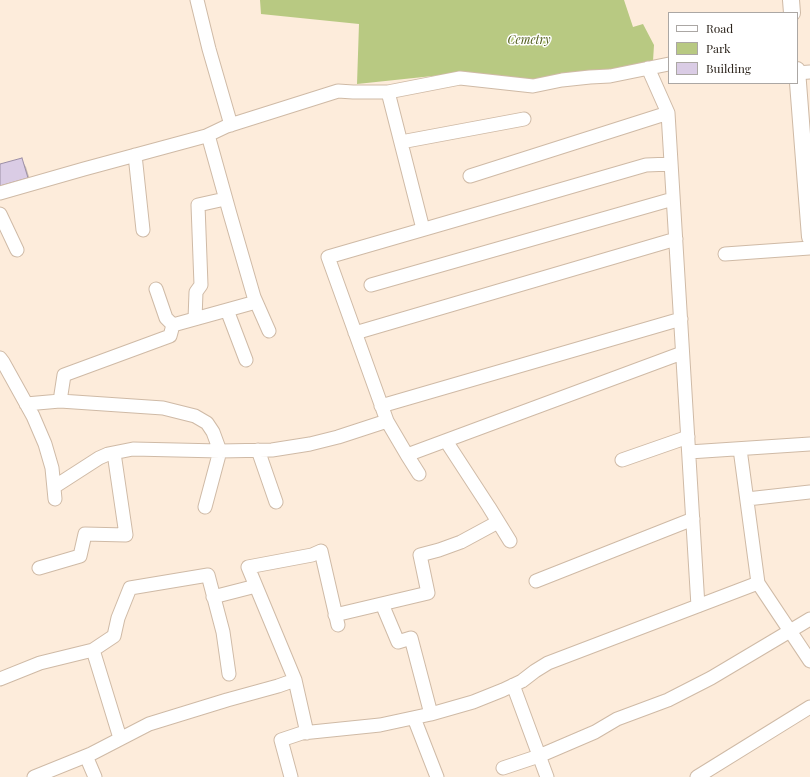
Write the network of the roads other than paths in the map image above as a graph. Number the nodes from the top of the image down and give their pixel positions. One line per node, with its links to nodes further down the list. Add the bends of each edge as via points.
1 (197, 0): 12 (street)
2 (792, 0): 3 (street)
3 (792, 12)
4 (668, 64): 5 (street)
5 (648, 68): 9 (street, via 610,76 562,80 533,86 460,78); 10 (street)
6 (810, 72): 7 (street)
7 (798, 73)
8 (798, 81): 16 (street)
9 (388, 92): 12 (street, via 338,91); 14 (street)
10 (668, 113): 17 (street); 18 (street)
11 (524, 119): 14 (street)
12 (231, 125): 13 (street)
13 (208, 136): 15 (street); 20 (street)
14 (401, 142): 23 (street)
15 (135, 155): 19 (street); 24 (street)
16 (807, 155): 25 (street)
17 (671, 164): 21 (street); 23 (street, via 646,165)
18 (470, 176)
19 (0, 193)
20 (225, 199): 32 (street); 34 (street, via 198,205 201,285 196,292)
21 (673, 199): 26 (street); 30 (street)
22 (0, 214): 28 (street)
23 (423, 229): 38 (street, via 328,257)
24 (143, 230)
25 (810, 237)
26 (676, 239): 35 (street); 38 (street)
27 (810, 248): 29 (street)
28 (17, 250)
29 (725, 254)
30 (371, 285)
31 (156, 290): 36 (street, via 166,318)
32 (256, 302): 33 (street); 37 (street)
33 (227, 310): 34 (street); 41 (street)
34 (195, 319): 36 (street)
35 (680, 319): 39 (street); 44 (street)
36 (173, 325): 42 (street, via 170,336 64,375)
37 (269, 331)
38 (356, 333): 44 (street)
39 (682, 353): 46 (street); 47 (street)
40 (0, 358): 43 (street)
41 (246, 360)
42 (60, 401): 43 (street); 51 (street, via 163,408 195,416 207,423)
43 (26, 404): 53 (street, via 45,444 52,468 54,493 99,458)
44 (381, 406): 45 (street)
45 (387, 421): 50 (street, via 310,444); 54 (street)
46 (688, 437): 52 (street); 55 (street)
47 (446, 441): 54 (street); 62 (street)
48 (810, 444): 49 (street)
49 (740, 449): 52 (street); 58 (street)
50 (258, 450): 51 (street); 59 (street)
51 (220, 451): 53 (street, via 133,449); 60 (street)
52 (689, 452): 61 (street)
53 (114, 453): 64 (street, via 126,535 85,534 80,556)
54 (407, 455): 56 (street)
55 (622, 460)
56 (419, 474)
57 (810, 492): 58 (street)
58 (747, 499): 66 (street)
59 (276, 502)
60 (205, 507)
61 (693, 519): 65 (street); 70 (street)
62 (498, 522): 63 (street); 69 (street, via 461,542 420,555 428,593)
63 (510, 541)
64 (39, 568)
65 (536, 581)
66 (758, 583): 70 (street); 72 (street)
67 (256, 586): 68 (street); 69 (street, via 248,568 321,551 336,620); 77 (street)
68 (213, 597): 73 (street, via 208,576 130,588 114,636); 75 (street)
69 (382, 604): 80 (street, via 398,642 411,638)
70 (698, 606): 78 (street, via 548,664)
71 (810, 619): 72 (street)
72 (790, 631): 74 (street); 85 (street, via 711,678 668,700 617,719 595,732)
73 (93, 650): 76 (street, via 40,663); 83 (street)
74 (810, 661)
75 (229, 674)
76 (0, 679)
77 (295, 680): 82 (street); 83 (street, via 149,724)
78 (513, 685): 80 (street, via 473,702); 85 (street)
79 (810, 706): 92 (street)
80 (431, 714): 81 (street)
81 (414, 718): 82 (street, via 380,725); 90 (street)
82 (307, 733): 89 (street, via 281,740)
83 (120, 738): 84 (street)
84 (86, 756): 87 (street); 88 (street)
85 (539, 756): 86 (street); 91 (street)
86 (502, 768)
87 (34, 777)
88 (94, 777)
89 (291, 777)
90 (436, 777)
91 (547, 777)
92 (697, 777)

